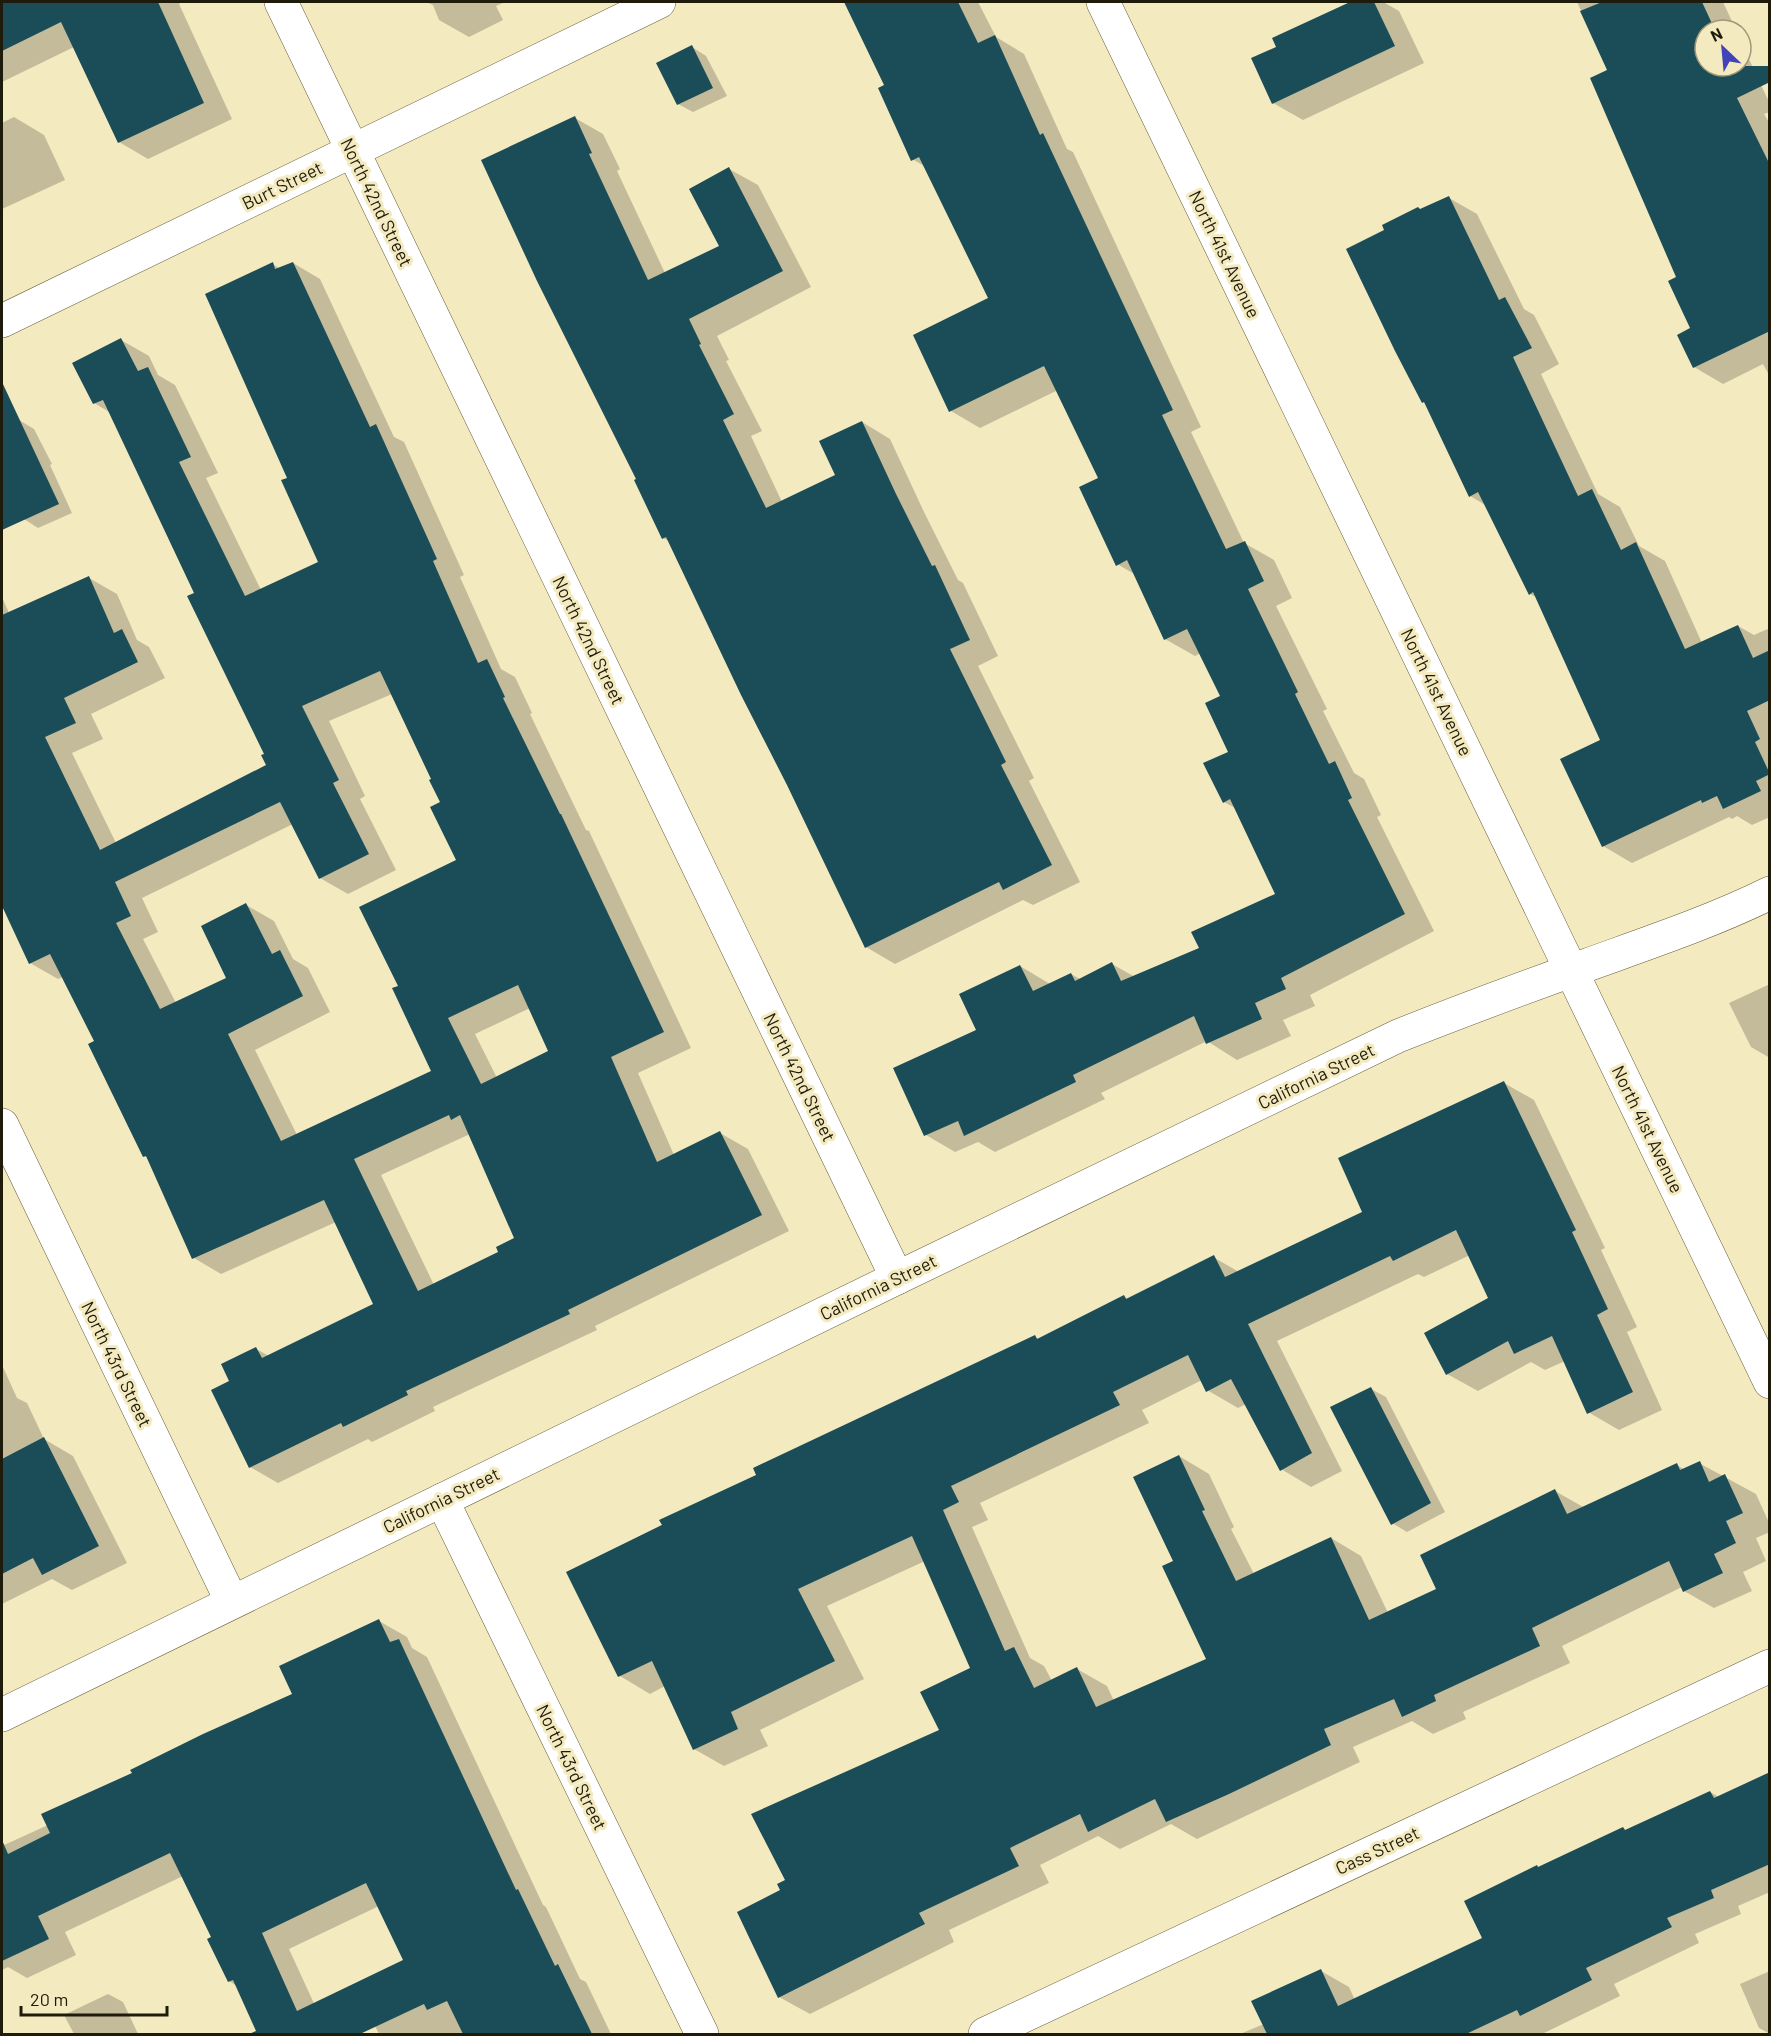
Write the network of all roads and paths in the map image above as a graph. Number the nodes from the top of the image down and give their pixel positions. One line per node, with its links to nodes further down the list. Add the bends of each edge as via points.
1 (281, 2): 4 (street, North 42nd Street)
2 (659, 2): 4 (street, Burt Street)
3 (1103, 2): 7 (street, North 41st Avenue)
4 (352, 150): 5 (street, Burt Street); 9 (street, North 42nd Street)
5 (2, 321)
6 (1770, 893): 7 (street, California Street)
7 (1571, 970): 9 (street, California Street, via 1398,1036); 10 (street, North 41st Avenue)
8 (2, 1125): 12 (street, North 43rd Street)
9 (897, 1278): 11 (street, California Street)
10 (1770, 1382)
11 (442, 1500): 12 (street, California Street); 15 (street, North 43rd Street)
12 (232, 1602): 14 (street, California Street)
13 (1770, 1666): 16 (street, Cass Street)
14 (2, 1715)
15 (702, 2034)
16 (986, 2034)

